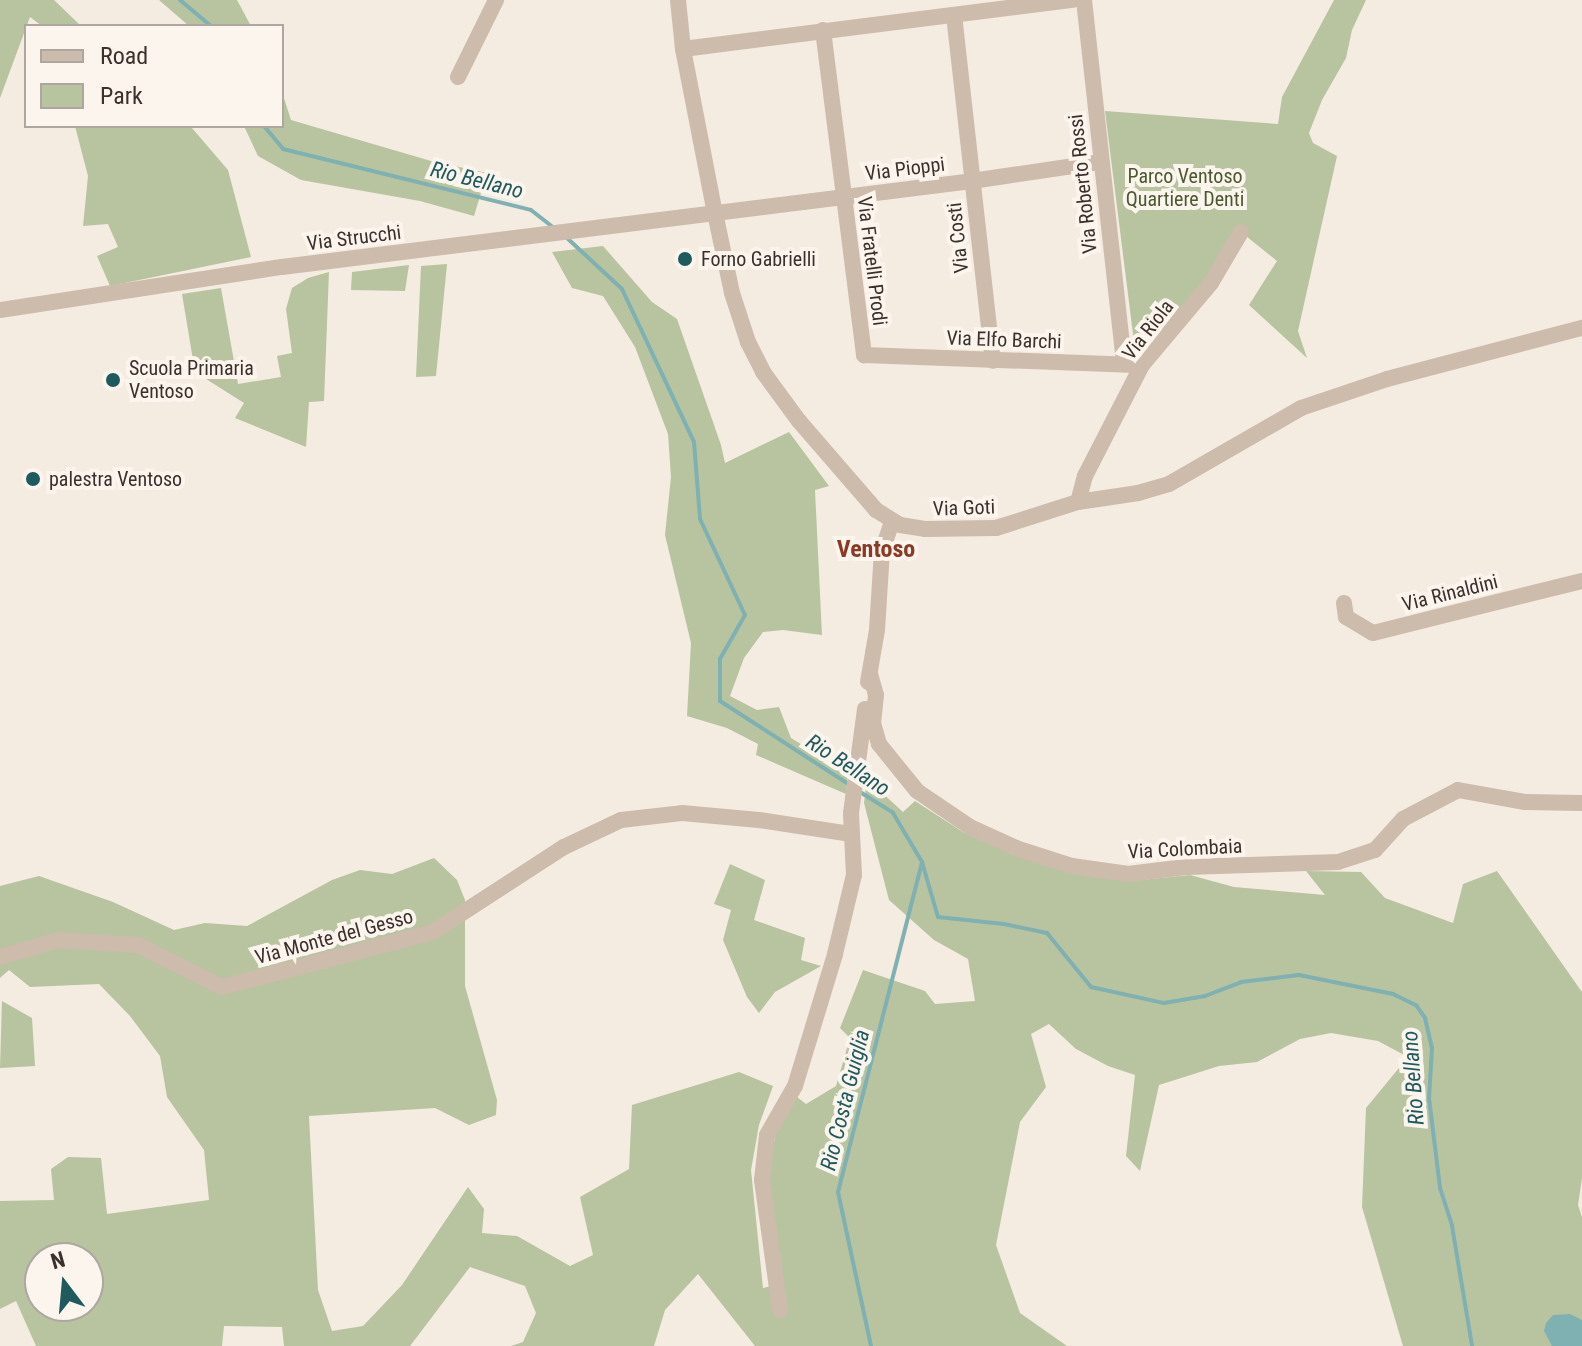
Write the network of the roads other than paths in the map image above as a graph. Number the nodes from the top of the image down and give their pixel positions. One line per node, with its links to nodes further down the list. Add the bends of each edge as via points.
1 (496, 0): 8 (street)
2 (678, 0): 7 (street)
3 (1073, 0): 5 (street)
4 (1084, 0): 9 (street, Via Roberto Rossi)
5 (954, 15): 6 (street); 10 (street, Via Costi)
6 (823, 30): 7 (street); 11 (street, Via Fratelli Prodi)
7 (683, 49): 12 (street)
8 (458, 77)
9 (1100, 162): 10 (street, Via Pioppi); 18 (street, Via Roberto Rossi)
10 (972, 181): 11 (street, Via Pioppi); 17 (street, Via Costi)
11 (843, 197): 12 (street, Via Pioppi); 16 (street, Via Fratelli Prodi)
12 (715, 213): 14 (street, Via Strucchi, via 282,267); 21 (street, via 732,293 758,364 799,421)
13 (1241, 232): 19 (street, Via Riola, via 1211,283)
14 (0, 310)
15 (1582, 328): 20 (street, Via Goti, via 1387,379 1301,408 1169,484)
16 (864, 355): 17 (street, Via Elfo Barchi)
17 (993, 361): 18 (street, Via Elfo Barchi)
18 (1124, 364): 19 (street, Via Elfo Barchi)
19 (1142, 365): 20 (street, Via Riola, via 1085,476)
20 (1078, 502): 21 (street, Via Goti, via 996,528 925,529)
21 (892, 522): 24 (street, Via Colombaia, via 882,551)
22 (1582, 581): 23 (street, Via Rinaldini, via 1373,633 1346,617)
23 (1344, 603)
24 (870, 674): 25 (street, Via Colombaia, via 879,744 917,791 970,827 1072,866 1128,874 1338,862 1375,850 1403,819 1458,790 1525,802); 26 (street, Via Colombaia)
25 (1582, 803)
26 (850, 834): 27 (street, Via Monte del Gesso, via 682,813 630,817 564,847 433,932 222,987 138,945 58,940); 28 (street, Via Colombaia, via 855,867 835,954 795,1086 767,1135 762,1180)
27 (0, 957)
28 (780, 1310)

